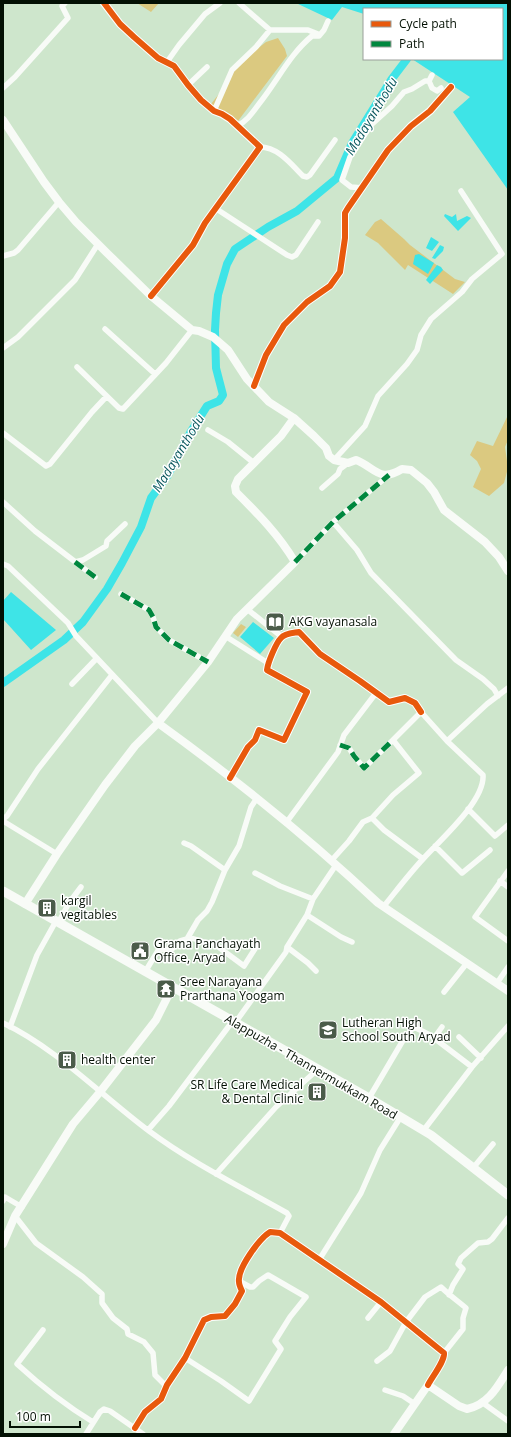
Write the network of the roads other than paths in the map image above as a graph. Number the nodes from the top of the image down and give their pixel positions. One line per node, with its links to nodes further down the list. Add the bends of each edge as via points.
1 (65, 3): 13 (street, via 62,6 68,18)
2 (104, 3): 8 (street, via 120,24 158,58)
3 (220, 3): 8 (street, via 205,14)
4 (240, 3): 6 (street)
5 (328, 21): 7 (street)
6 (270, 30): 7 (street, via 308,30); 16 (street, via 232,70)
7 (320, 35): 18 (street, via 312,36 294,54 246,121)
8 (167, 62): 12 (street, via 174,66)
9 (207, 67): 12 (street)
10 (432, 75): 11 (street)
11 (429, 81): 14 (street, via 432,88 438,91); 21 (street, via 404,92 371,125 350,157 342,180 351,187)
12 (188, 85): 16 (street)
13 (3, 88)
14 (441, 88)
15 (451, 88): 21 (street, via 388,150)
16 (214, 111): 18 (street)
17 (3, 120): 23 (main road)
18 (237, 126): 20 (street)
19 (335, 140): 20 (street, via 306,177 271,148)
20 (260, 147): 24 (street)
21 (363, 188): 34 (street, via 345,213 340,272 330,286 307,302 284,325 266,355)
22 (461, 191): 40 (street, via 502,254 430,319 416,350 378,396 365,426)
23 (59, 202): 26 (main road); 27 (street, via 18,250)
24 (215, 208): 25 (street, via 292,256 296,255); 28 (street, via 192,245)
25 (318, 222)
26 (98, 244): 28 (main road); 31 (street, via 74,280 18,337)
27 (3, 256)
28 (152, 296): 30 (main road)
29 (105, 329): 33 (street)
30 (192, 330): 33 (street); 34 (main road, via 213,337 228,350)
31 (3, 348)
32 (77, 366): 35 (street)
33 (155, 374): 35 (street, via 123,409)
34 (254, 386): 36 (main road, via 269,402)
35 (106, 397): 38 (street, via 46,466)
36 (294, 418): 39 (main road, via 281,436); 40 (main road, via 326,448 329,456)
37 (208, 430): 39 (street)
38 (3, 433)
39 (254, 463): 47 (main road, via 238,479 236,492 263,518)
40 (341, 464): 41 (main road, via 356,460 379,474); 42 (street, via 338,474)
41 (389, 475): 44 (street); 49 (main road, via 402,469 411,470 426,482 444,510 484,542)
42 (322, 488)
43 (3, 502): 46 (street)
44 (333, 522): 47 (street); 62 (street, via 357,550 371,573 456,660 483,679)
45 (125, 524): 46 (street, via 107,541 106,546)
46 (75, 562): 50 (street)
47 (295, 562): 52 (main road)
48 (3, 564): 55 (street, via 68,623 76,636)
49 (508, 570)
50 (95, 577)
51 (121, 594): 56 (street, via 149,610 154,617 156,628 169,640)
52 (247, 609): 53 (main road); 54 (street)
53 (225, 636): 56 (main road); 57 (street)
54 (282, 637): 57 (street); 61 (street, via 299,632 320,654)
55 (97, 658): 58 (street); 59 (street)
56 (208, 662): 64 (main road)
57 (268, 662): 68 (street, via 267,670 307,692 284,740 260,730)
58 (112, 675): 64 (street); 72 (street, via 38,769)
59 (72, 684)
60 (508, 688): 62 (street)
61 (376, 693): 63 (street, via 389,702 405,698 414,703); 67 (street, via 344,735)
62 (498, 696): 66 (street)
63 (421, 712): 65 (street); 66 (street)
64 (158, 723): 68 (main road); 78 (main road, via 135,746)
65 (393, 740): 67 (street, via 364,768 349,748); 71 (street, via 419,773 393,795)
66 (447, 741): 70 (street, via 483,775 484,783)
67 (340, 745): 73 (street, via 338,752)
68 (230, 778): 69 (main road)
69 (256, 798): 73 (main road); 81 (street, via 239,846)
70 (468, 809): 74 (street, via 495,836); 76 (street)
71 (372, 818): 79 (street); 80 (street, via 363,822)
72 (3, 820): 78 (street)
73 (286, 822): 80 (main road)
74 (508, 826)
75 (184, 843): 81 (street)
76 (435, 846): 77 (street, via 462,873); 79 (street)
77 (490, 850)
78 (57, 854): 89 (main road)
79 (423, 859): 90 (street)
80 (333, 863): 88 (street); 90 (main road)
81 (225, 870): 93 (street, via 207,911)
82 (508, 870): 84 (street)
83 (255, 873): 88 (street)
84 (500, 882): 85 (street); 94 (street, via 475,917)
85 (508, 887)
86 (81, 888): 92 (street)
87 (3, 891): 89 (main road, Alappuzha - Thannermukkam Road)
88 (313, 899): 91 (street)
89 (26, 904): 92 (main road, Alappuzha - Thannermukkam Road)
90 (384, 906): 98 (main road)
91 (307, 915): 95 (street); 97 (street)
92 (57, 922): 101 (main road, Alappuzha - Thannermukkam Road); 108 (street, via 37,955)
93 (188, 937): 96 (street, via 213,943 244,966); 101 (street, via 171,950 159,949)
94 (508, 940)
95 (352, 942)
96 (258, 944)
97 (287, 947): 100 (street); 106 (street, via 286,952)
98 (467, 963): 102 (main road); 105 (street)
99 (508, 967): 102 (street)
100 (316, 971)
101 (145, 972): 103 (main road, Alappuzha - Thannermukkam Road)
102 (497, 983): 104 (main road)
103 (172, 988): 106 (main road, Alappuzha - Thannermukkam Road); 116 (main road, via 156,1020)
104 (508, 991)
105 (444, 992)
106 (233, 1022): 115 (main road, Alappuzha - Thannermukkam Road); 119 (street)
107 (3, 1023): 108 (street)
108 (10, 1026): 116 (street, via 59,1058)
109 (508, 1026): 113 (street)
110 (442, 1027): 112 (street)
111 (459, 1037): 113 (street)
112 (434, 1038): 114 (street); 117 (street, via 414,1027 405,1037)
113 (481, 1058): 114 (street)
114 (472, 1067): 120 (street)
115 (317, 1070): 117 (main road, Alappuzha - Thannermukkam Road); 123 (street, via 276,1107)
116 (100, 1092): 119 (street); 126 (main road, via 73,1124)
117 (369, 1098): 118 (main road, Alappuzha - Thannermukkam Road)
118 (400, 1118): 120 (main road, Alappuzha - Thannermukkam Road); 131 (street, via 380,1150 362,1192)
119 (148, 1130): 123 (street)
120 (423, 1131): 122 (main road, Alappuzha - Thannermukkam Road)
121 (493, 1144): 122 (street)
122 (473, 1168): 124 (main road, Alappuzha - Thannermukkam Road)
123 (216, 1174): 129 (street, via 287,1214 289,1216)
124 (508, 1195)
125 (3, 1201): 126 (street, via 5,1197)
126 (22, 1206): 127 (main road)
127 (15, 1216): 130 (main road); 143 (street, via 36,1243 102,1294 102,1303 113,1318 127,1329 128,1334 144,1342 153,1353 156,1375)
128 (508, 1218): 133 (street, via 492,1239 478,1243 461,1258 458,1264 463,1269 452,1285)
129 (280, 1233): 131 (street); 132 (street, via 270,1232 254,1248)
130 (3, 1244)
131 (319, 1260): 134 (street)
132 (238, 1281): 139 (street, via 242,1292 235,1304 225,1316 204,1320); 139 (street, via 253,1287 268,1275 306,1297 275,1341 281,1349 249,1401)
133 (449, 1295): 136 (street, via 441,1287 425,1297); 138 (street, via 466,1308 463,1329)
134 (380, 1302): 135 (street); 136 (street)
135 (368, 1318)
136 (406, 1322): 138 (street); 140 (street, via 390,1351)
137 (42, 1330): 148 (street, via 18,1364 68,1407)
138 (444, 1353): 142 (street)
139 (185, 1358): 143 (street)
140 (377, 1361)
141 (508, 1370): 145 (main road)
142 (428, 1385): 145 (main road, via 467,1409); 146 (main road)
143 (167, 1387): 149 (street, via 161,1399 145,1412)
144 (385, 1390): 146 (street, via 403,1396)
145 (483, 1403): 147 (street)
146 (415, 1404): 152 (main road)
147 (508, 1421)
148 (93, 1422): 149 (street, via 104,1409); 150 (street)
149 (135, 1428): 151 (street)
150 (86, 1434)
151 (143, 1434)
152 (394, 1434)

